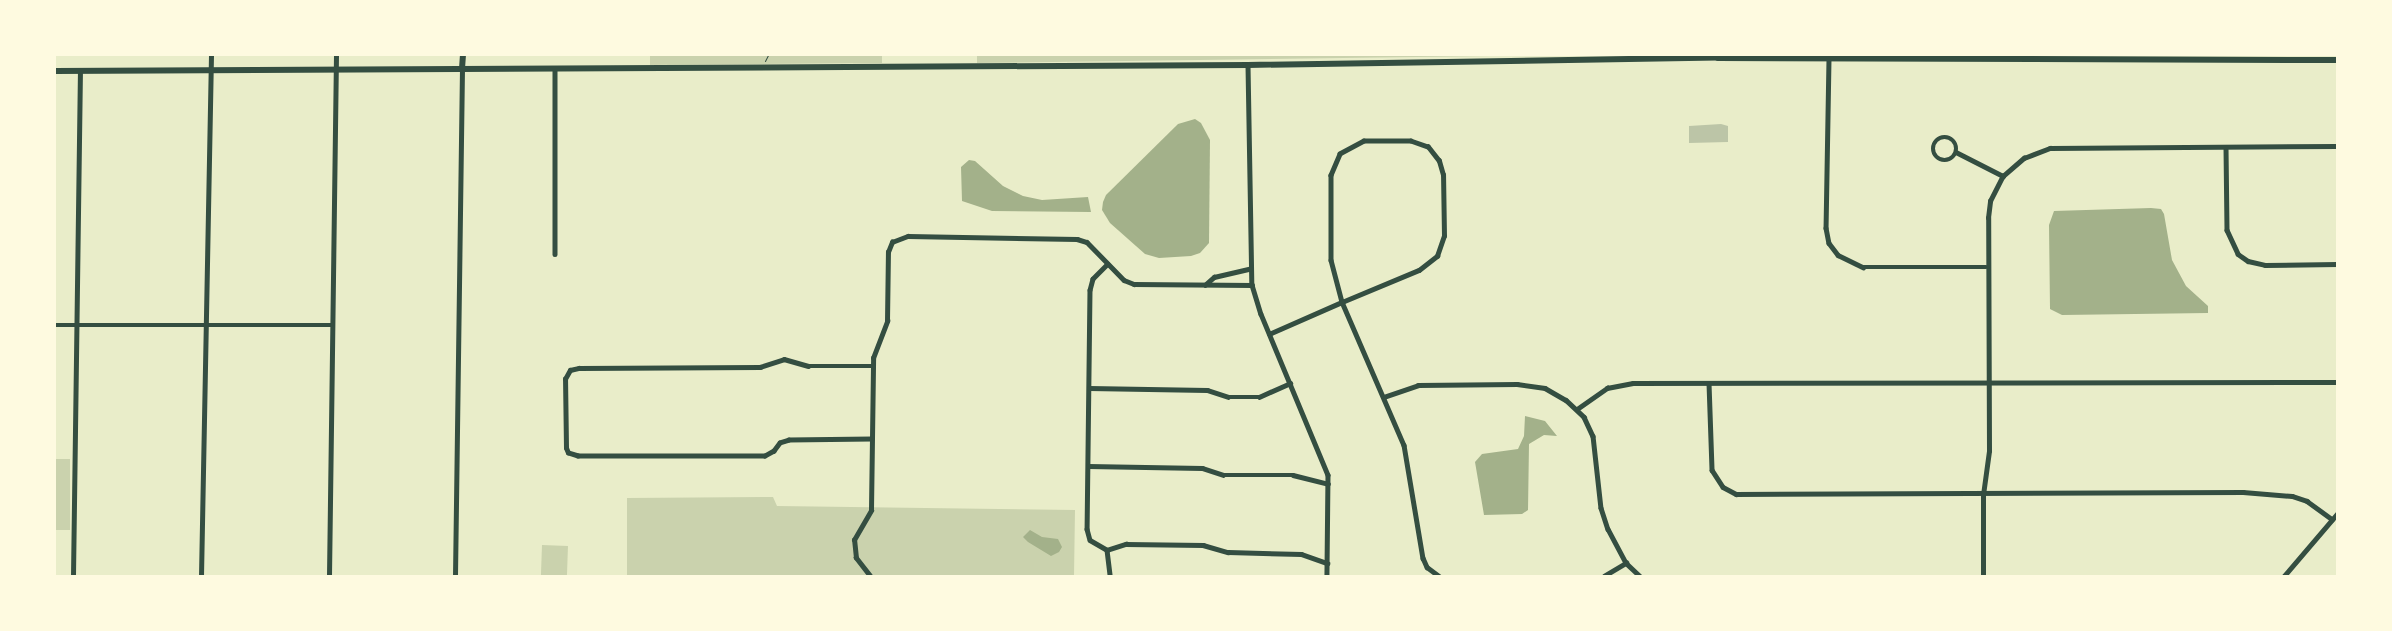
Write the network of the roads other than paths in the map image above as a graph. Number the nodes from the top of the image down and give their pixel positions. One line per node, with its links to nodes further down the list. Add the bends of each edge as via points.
1 (211, 55): 11 (street)
2 (336, 55): 7 (street)
3 (463, 55): 8 (street)
4 (1829, 59): 5 (street); 6 (street); 20 (street, via 1826,228 1829,243 1838,255 1863,267)
5 (2337, 60)
6 (1248, 65): 9 (street); 21 (street)
7 (336, 69): 8 (street); 11 (street); 27 (street)
8 (462, 69): 9 (street); 50 (street)
9 (554, 69): 17 (street)
10 (55, 70): 12 (street)
11 (211, 70): 12 (street); 25 (street)
12 (80, 71): 28 (street)
13 (2337, 146): 14 (street)
14 (2226, 147): 16 (street, via 2050,148 2024,158); 19 (street, via 2228,234 2238,254 2260,264)
15 (1956, 152): 15 (street, via 1948,160 1941,160 1935,155 1934,144 1948,137 1954,141); 16 (street)
16 (2003, 176): 20 (street, via 1990,201)
17 (555, 254)
18 (1108, 264): 22 (street, via 1124,280 1134,284); 30 (street, via 1087,242 1077,239 897,239 888,252 887,320 874,352); 35 (street, via 1091,284)
19 (2337, 264)
20 (1986, 267): 34 (street)
21 (1250, 269): 22 (street, via 1220,275); 23 (street)
22 (1205, 285): 23 (street)
23 (1252, 285): 29 (street)
24 (1342, 302): 24 (street, via 1424,268 1440,251 1444,236 1443,175 1436,156 1423,144 1411,141 1358,142 1344,150 1335,162 1331,175 1331,266); 29 (street); 36 (street)
25 (204, 324): 27 (street); 28 (street); 48 (street)
26 (55, 325): 28 (street)
27 (332, 325): 49 (street)
28 (77, 326): 47 (street)
29 (1269, 334): 32 (street)
30 (873, 366): 38 (street); 38 (street, via 808,366 784,359 760,367 579,368 570,370 565,379 566,448 568,453 578,456 765,456 780,443 790,440)
31 (2337, 382): 34 (street)
32 (1290, 383): 35 (street, via 1259,397 1228,397 1207,390); 40 (street, via 1322,457)
33 (1709, 383): 34 (street); 37 (street, via 1620,385 1596,394); 41 (street, via 1712,470 1722,487 1736,494)
34 (1988, 383): 41 (street, via 1989,451)
35 (1089, 388): 39 (street)
36 (1384, 397): 37 (street, via 1418,386 1532,385 1556,393); 54 (street, via 1404,445 1420,547 1428,567)
37 (1577, 409): 46 (street, via 1593,436 1601,508)
38 (872, 439): 51 (street, via 871,510 856,534 854,546 856,558)
39 (1088, 466): 40 (street, via 1202,468 1223,474 1293,476); 44 (street, via 1088,536)
40 (1328, 484): 45 (street)
41 (1983, 495): 43 (street, via 2282,495 2307,501); 57 (street)
42 (2337, 514): 43 (street)
43 (2332, 519): 58 (street)
44 (1108, 550): 45 (street, via 1126,544 1203,545 1228,552 1301,554); 52 (street)
45 (1327, 563): 53 (street)
46 (1626, 563): 55 (street); 56 (street)
47 (73, 576)
48 (201, 576)
49 (329, 576)
50 (456, 576)
51 (870, 576)
52 (1110, 576)
53 (1327, 576)
54 (1439, 576)
55 (1604, 576)
56 (1640, 576)
57 (1983, 576)
58 (2284, 576)

